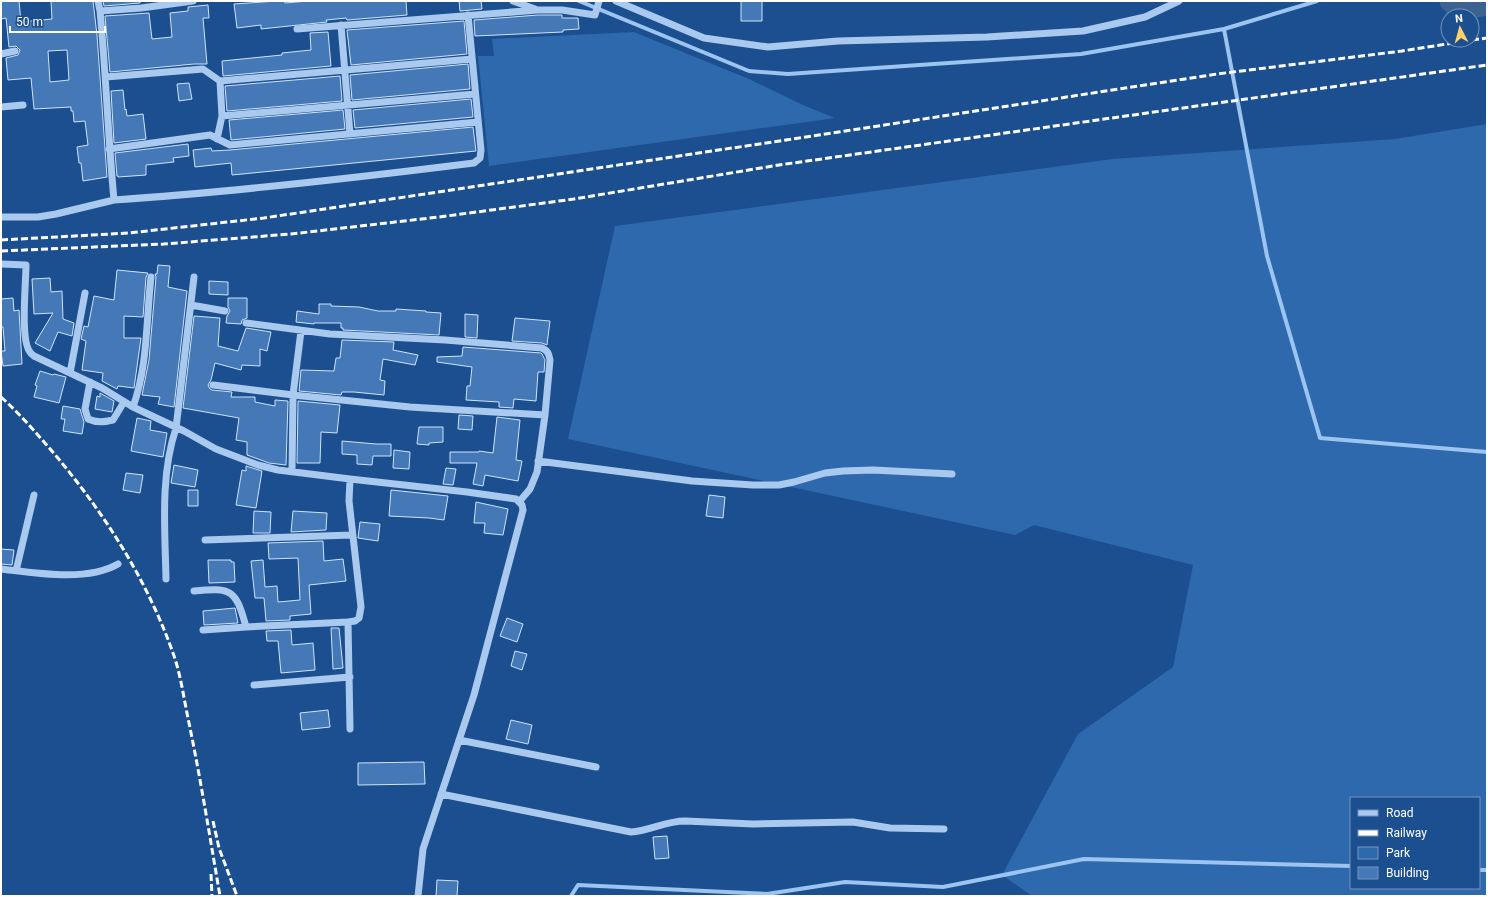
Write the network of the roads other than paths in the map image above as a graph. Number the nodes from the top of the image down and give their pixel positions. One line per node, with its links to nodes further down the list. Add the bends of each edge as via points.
1 (98, 1): 7 (street)
2 (193, 1): 7 (street)
3 (513, 1): 8 (street)
4 (599, 1): 8 (street, via 596,13)
5 (616, 1): 6 (street, via 704,38 768,47 1083,31 1145,17)
6 (1179, 1)
7 (100, 10): 16 (street)
8 (538, 10): 9 (street)
9 (468, 15): 10 (street); 14 (street)
10 (341, 25): 11 (street); 15 (street)
11 (297, 29)
12 (15, 51): 13 (street)
13 (1, 54)
14 (472, 59): 15 (street); 18 (street)
15 (345, 70): 17 (street); 20 (street)
16 (106, 77): 17 (street, via 203,69); 26 (street)
17 (220, 82): 22 (street)
18 (475, 94): 20 (street); 23 (street)
19 (23, 105): 21 (street)
20 (348, 105): 22 (street); 24 (street)
21 (1, 107)
22 (222, 116): 25 (street)
23 (478, 122): 24 (street); 27 (street, via 481,150 480,158 474,163 255,189)
24 (350, 134): 25 (street, via 230,145)
25 (217, 139): 26 (street, via 210,135)
26 (109, 149): 27 (street)
27 (114, 200): 28 (street, via 38,217)
28 (1, 217)
29 (1, 264): 37 (street, via 26,265 24,310 25,339 29,352)
30 (151, 277): 42 (street, via 145,356 139,391)
31 (194, 277): 33 (street)
32 (85, 293): 37 (street)
33 (191, 305): 34 (street); 44 (street)
34 (225, 311)
35 (246, 323): 36 (street)
36 (301, 331): 40 (street); 43 (street, via 542,348 550,354)
37 (70, 373): 38 (street)
38 (90, 382): 41 (street); 41 (street, via 85,409 88,419 94,422 113,420)
39 (213, 385): 40 (street)
40 (293, 395): 43 (street, via 410,407); 46 (street)
41 (124, 402): 42 (street)
42 (133, 407): 44 (street)
43 (545, 415): 45 (street)
44 (176, 428): 46 (street, via 216,449 258,465); 56 (street, via 167,473 165,501)
45 (538, 461): 47 (street, via 692,481 753,485 779,485 824,473 843,471); 50 (street, via 537,472 530,489)
46 (292, 471): 48 (street)
47 (952, 474)
48 (350, 479): 50 (street, via 467,492 516,499); 51 (street)
49 (34, 495): 55 (street)
50 (519, 502): 64 (street, via 523,510 474,695)
51 (352, 536): 52 (street); 58 (street, via 361,613 355,621)
52 (205, 540)
53 (118, 564): 55 (street, via 93,573 47,574)
54 (1, 569): 55 (street)
55 (16, 571)
56 (166, 579)
57 (194, 591): 59 (street, via 216,589 232,594 241,608)
58 (348, 622): 59 (street); 61 (street)
59 (246, 627): 60 (street)
60 (203, 630)
61 (350, 677): 62 (street); 63 (street)
62 (254, 685)
63 (350, 729)
64 (459, 740): 65 (street); 66 (street)
65 (596, 767)
66 (441, 794): 67 (street, via 631,832 640,832 677,821 753,824 853,822 890,828); 68 (street, via 423,849)
67 (944, 829)
68 (418, 896)

